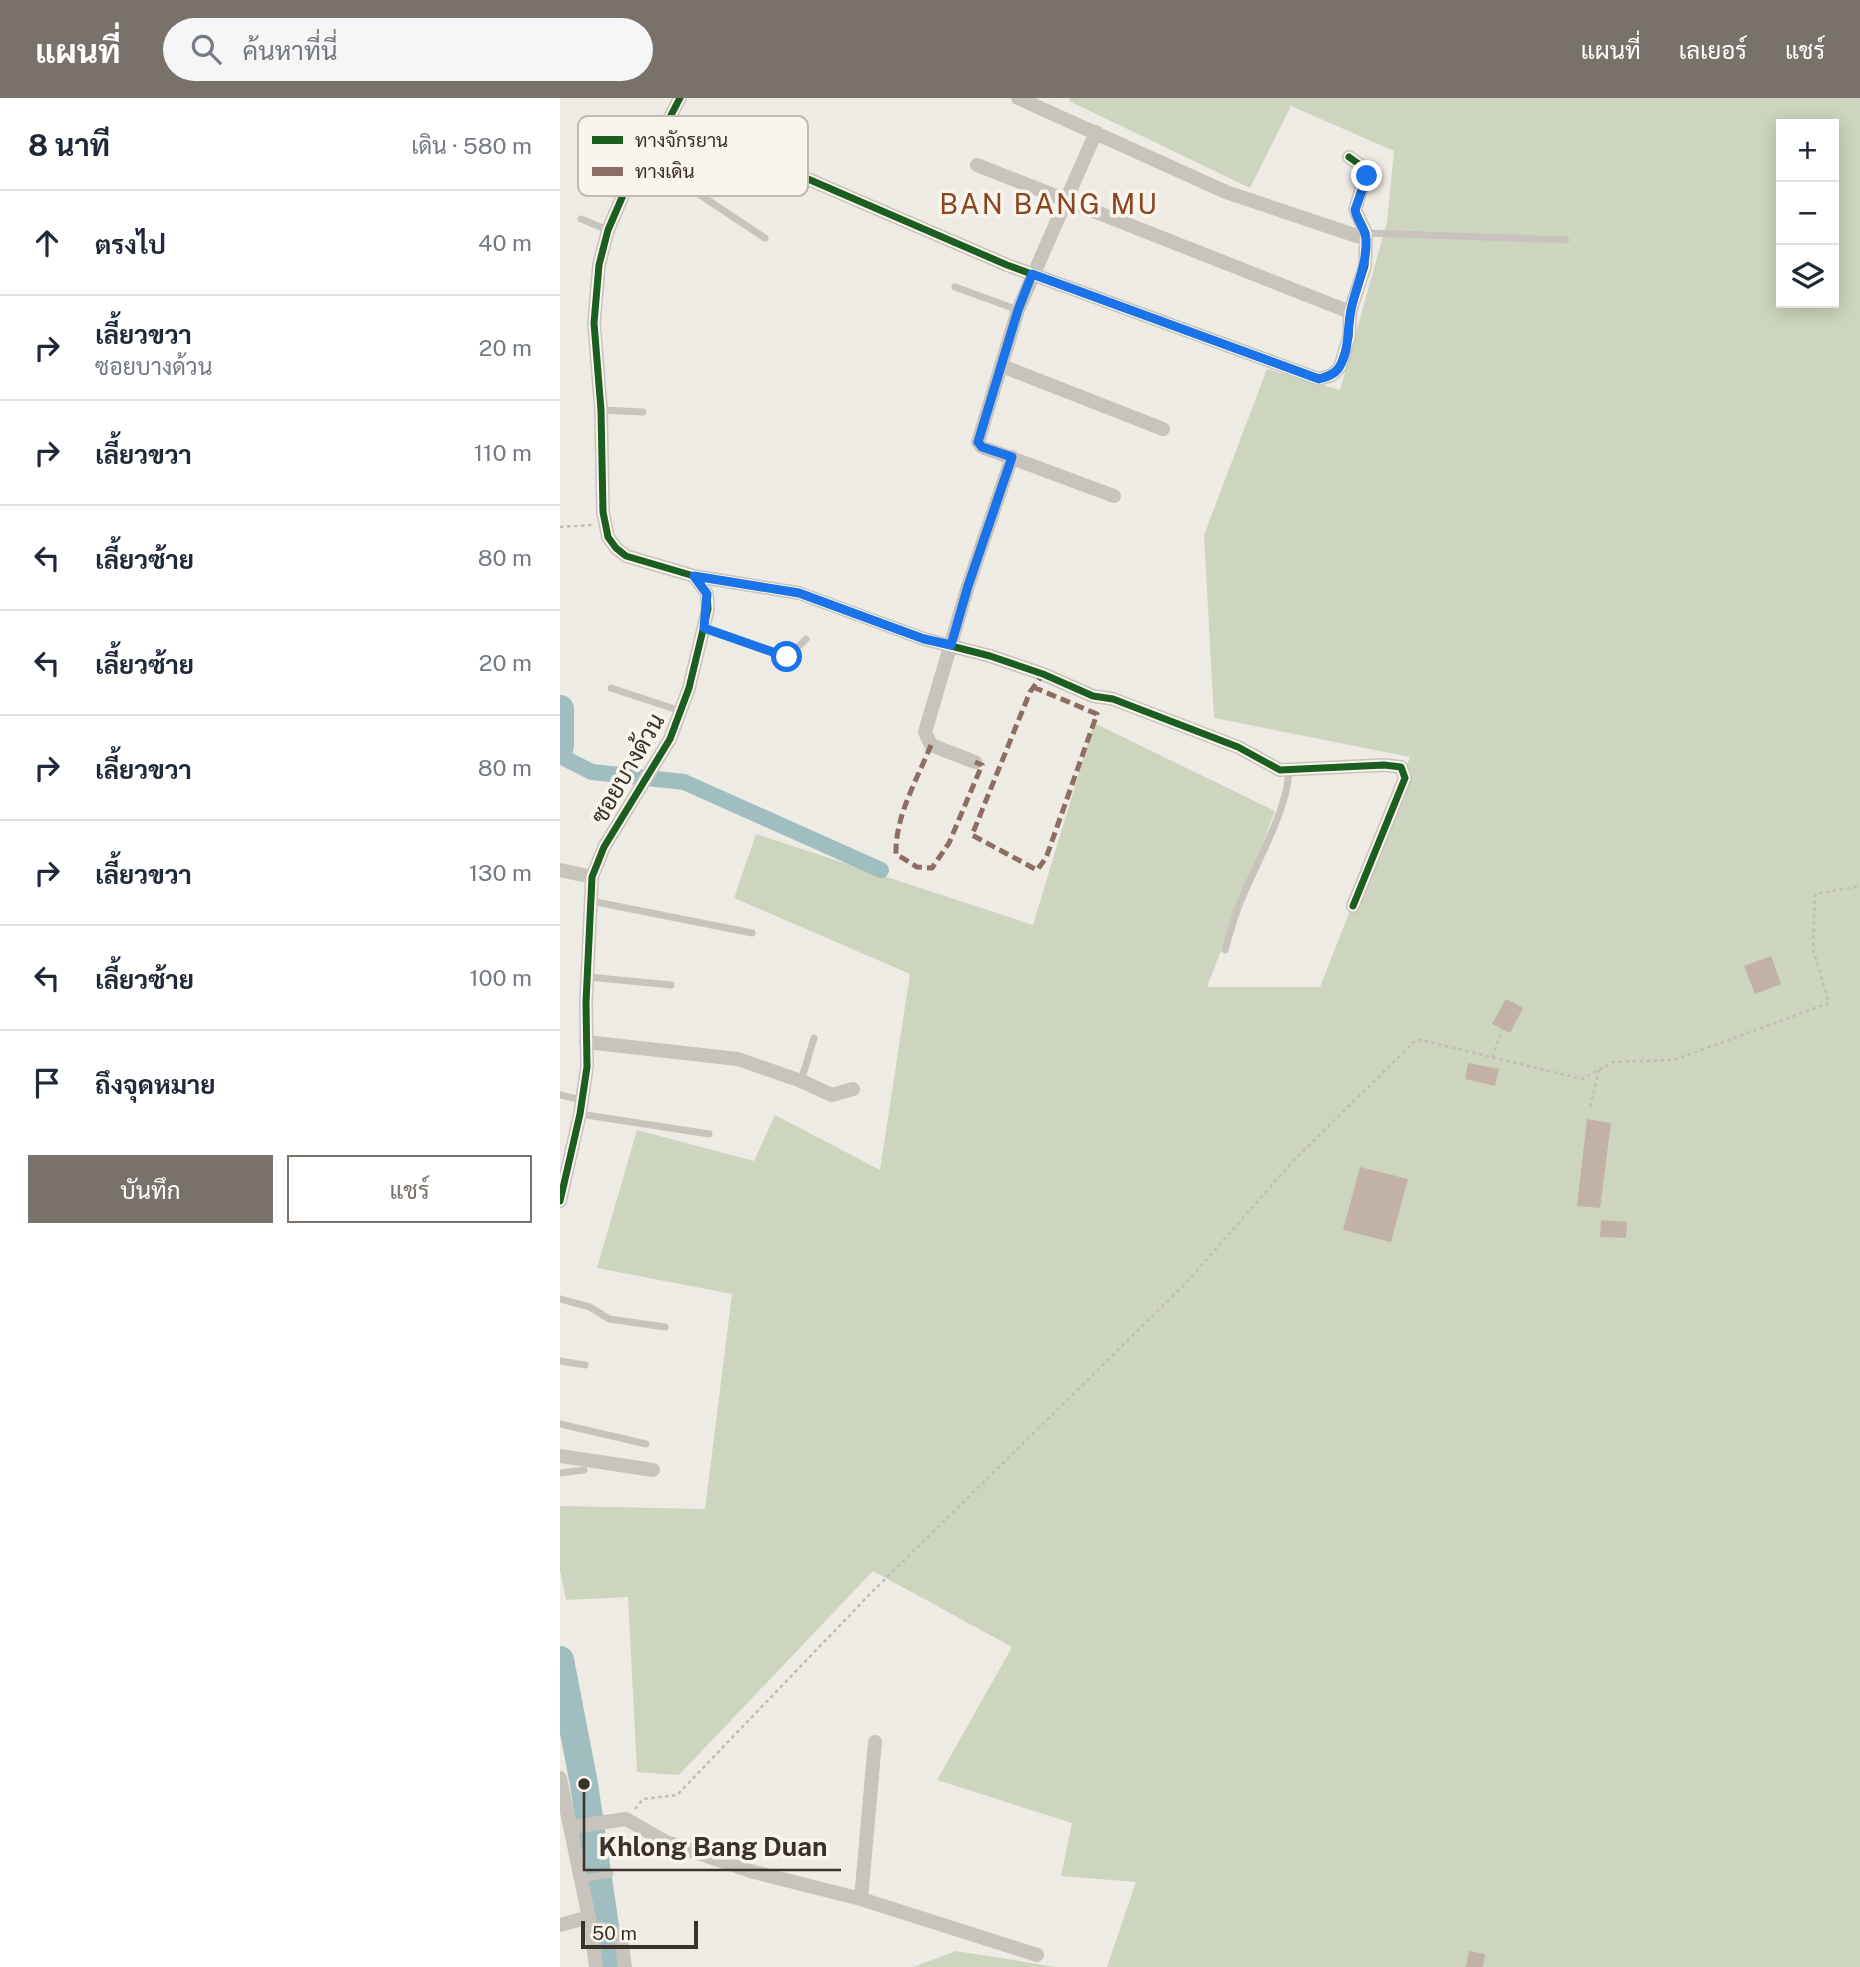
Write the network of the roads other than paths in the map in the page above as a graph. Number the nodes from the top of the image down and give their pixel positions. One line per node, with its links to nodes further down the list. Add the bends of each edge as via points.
1 (680, 98): 3 (street)
2 (1018, 98): 4 (street)
3 (671, 116)
4 (1096, 132): 10 (street); 13 (street, via 1226,192)
5 (1349, 157): 13 (street, via 1367,170 1355,210)
6 (977, 165): 10 (street)
7 (808, 181): 16 (street)
8 (621, 196): 12 (street)
9 (702, 196): 14 (lane)
10 (1066, 200): 16 (street); 19 (street)
11 (581, 219): 12 (lane)
12 (608, 230): 21 (street, via 596,281 594,323)
13 (1366, 236): 15 (lane); 19 (street, via 1364,266)
14 (765, 238)
15 (1566, 240)
16 (1031, 277): 18 (street); 19 (street, via 1319,379 1340,367)
17 (955, 287): 18 (lane)
18 (1020, 305): 20 (street)
19 (1350, 312)
20 (1002, 366): 23 (street); 24 (street, via 978,442)
21 (601, 410): 22 (lane); 26 (street, via 601,477 608,537 626,556)
22 (643, 412)
23 (1163, 429)
24 (1012, 457): 25 (street); 29 (street)
25 (1114, 496)
26 (694, 576): 27 (street, ซอยบางด้วน, via 707,594); 29 (street, via 799,593)
27 (704, 628): 28 (lane, via 787,657); 31 (street, ซอยบางด้วน)
28 (806, 639)
29 (951, 645): 32 (street, via 926,737 942,751); 33 (street, via 1113,699)
30 (611, 688): 31 (lane)
31 (681, 711): 35 (street, ซอยบางด้วน, via 658,763 604,847)
32 (975, 762)
33 (1287, 770): 37 (street, via 1384,765 1404,770 1405,778); 39 (lane, via 1288,786 1281,807)
34 (560, 870): 35 (street)
35 (592, 877): 36 (street, ซอยบางด้วน)
36 (589, 900): 38 (lane); 40 (street, ซอยบางด้วน)
37 (1353, 906)
38 (752, 933)
39 (1225, 950)
40 (588, 977): 41 (lane); 43 (street, ซอยบางด้วน)
41 (671, 985)
42 (814, 1038): 44 (lane)
43 (586, 1042): 44 (street, via 738,1059); 47 (street, ซอยบางด้วน)
44 (801, 1081): 45 (street, via 832,1096)
45 (853, 1089)
46 (560, 1095): 47 (lane)
47 (581, 1107): 48 (lane); 49 (street, ซอยบางด้วน)
48 (709, 1135)
49 (560, 1201)
50 (560, 1299): 51 (lane, via 583,1304 609,1319)
51 (665, 1326)
52 (560, 1361): 53 (lane)
53 (585, 1365)
54 (560, 1424): 55 (lane)
55 (646, 1444)
56 (560, 1457): 58 (street)
57 (583, 1470): 59 (lane)
58 (653, 1470)
59 (560, 1474)
60 (875, 1742): 65 (street)
61 (560, 1777): 62 (street)
62 (571, 1827): 64 (street); 65 (street, via 626,1819 666,1842)
63 (610, 1874): 64 (lane)
64 (586, 1878): 67 (street)
65 (860, 1899): 68 (street)
66 (560, 1925): 67 (street)
67 (598, 1926): 69 (street); 70 (street, via 621,1939)
68 (1037, 1955)
69 (596, 1967)
70 (625, 1967)

